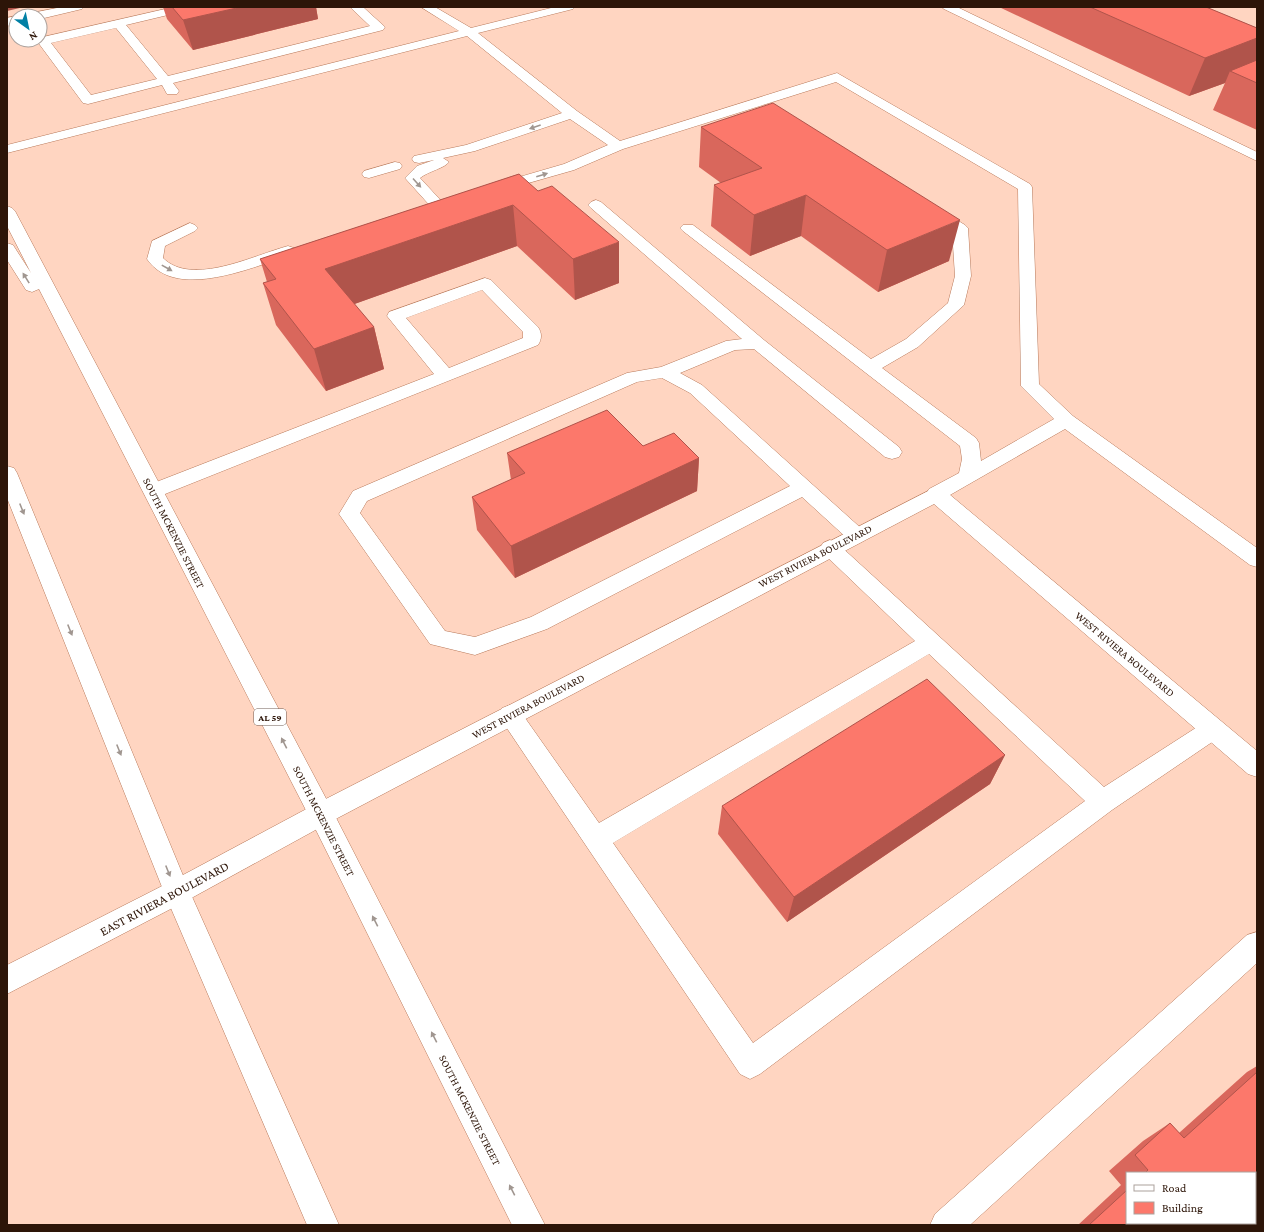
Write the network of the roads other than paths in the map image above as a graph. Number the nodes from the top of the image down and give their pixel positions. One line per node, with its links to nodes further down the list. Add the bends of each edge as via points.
1 (78, 7): 7 (main road)
2 (188, 7): 8 (main road)
3 (356, 7): 9 (main road)
4 (427, 7): 10 (main road)
5 (569, 7): 10 (main road)
6 (948, 7): 18 (main road)
7 (48, 13)
8 (118, 23): 12 (main road); 12 (main road, via 43,41 88,100)
9 (379, 27): 11 (main road); 12 (main road)
10 (469, 32): 11 (main road); 14 (main road)
11 (404, 49): 13 (main road)
12 (165, 80): 13 (main road)
13 (180, 105): 16 (main road)
14 (572, 114): 15 (main road); 17 (main road, one-way to 17)
15 (618, 146): 22 (main road, one-way to 15, via 569,167); 36 (main road, via 837,77 1025,187 1030,386)
16 (7, 149)
17 (464, 150): 19 (main road); 26 (main road, one-way to 26, via 450,159 422,169 412,178 445,204)
18 (1257, 157)
19 (419, 159)
20 (395, 166): 21 (main road)
21 (369, 174)
22 (482, 193)
23 (920, 202): 32 (main road, via 960,228 963,276 956,305 912,343)
24 (596, 205): 31 (main road)
25 (7, 211): 35 (main road, SOUTH MCKENZIE STREET / AL 59)
26 (423, 211)
27 (190, 228): 29 (main road, one-way to 29, via 158,244 155,259 165,269 184,275 220,272)
28 (688, 228): 32 (main road)
29 (303, 247)
30 (7, 248): 35 (main road, SOUTH MCKENZIE STREET, one-way to 30)
31 (758, 344): 33 (main road, via 732,345); 37 (main road)
32 (870, 367): 39 (main road, via 969,443 972,459)
33 (666, 372): 40 (main road, via 696,389); 40 (main road, via 633,377 360,496 349,514 438,638 475,646 539,622)
34 (446, 376): 34 (main road, via 532,341 532,331 485,283 395,316); 41 (main road)
35 (114, 418): 41 (main road, SOUTH MCKENZIE STREET / AL 59)
36 (1066, 420): 39 (main road); 45 (main road)
37 (892, 452)
38 (7, 473): 53 (main road, one-way to 53)
39 (968, 477): 42 (main road)
40 (804, 488): 43 (main road)
41 (153, 491): 51 (main road, SOUTH MCKENZIE STREET / AL 59, one-way to 41)
42 (936, 494): 43 (main road, WEST RIVIERA BOULEVARD); 48 (main road, WEST RIVIERA BOULEVARD)
43 (856, 535): 44 (main road, WEST RIVIERA BOULEVARD)
44 (830, 548): 46 (main road); 47 (main road, WEST RIVIERA BOULEVARD)
45 (1257, 559)
46 (931, 642): 50 (main road); 52 (main road)
47 (510, 715): 51 (main road, WEST RIVIERA BOULEVARD); 52 (main road)
48 (1213, 729): 49 (main road, WEST RIVIERA BOULEVARD); 50 (main road)
49 (1257, 766)
50 (1103, 802): 52 (main road, via 750,1064)
51 (321, 814): 53 (main road, EAST RIVIERA BOULEVARD); 57 (main road, SOUTH MCKENZIE STREET / AL 59, one-way to 51)
52 (596, 840)
53 (177, 892): 55 (main road, EAST RIVIERA BOULEVARD); 56 (main road)
54 (1257, 945): 58 (main road)
55 (7, 980)
56 (323, 1225)
57 (530, 1225)
58 (946, 1225)

